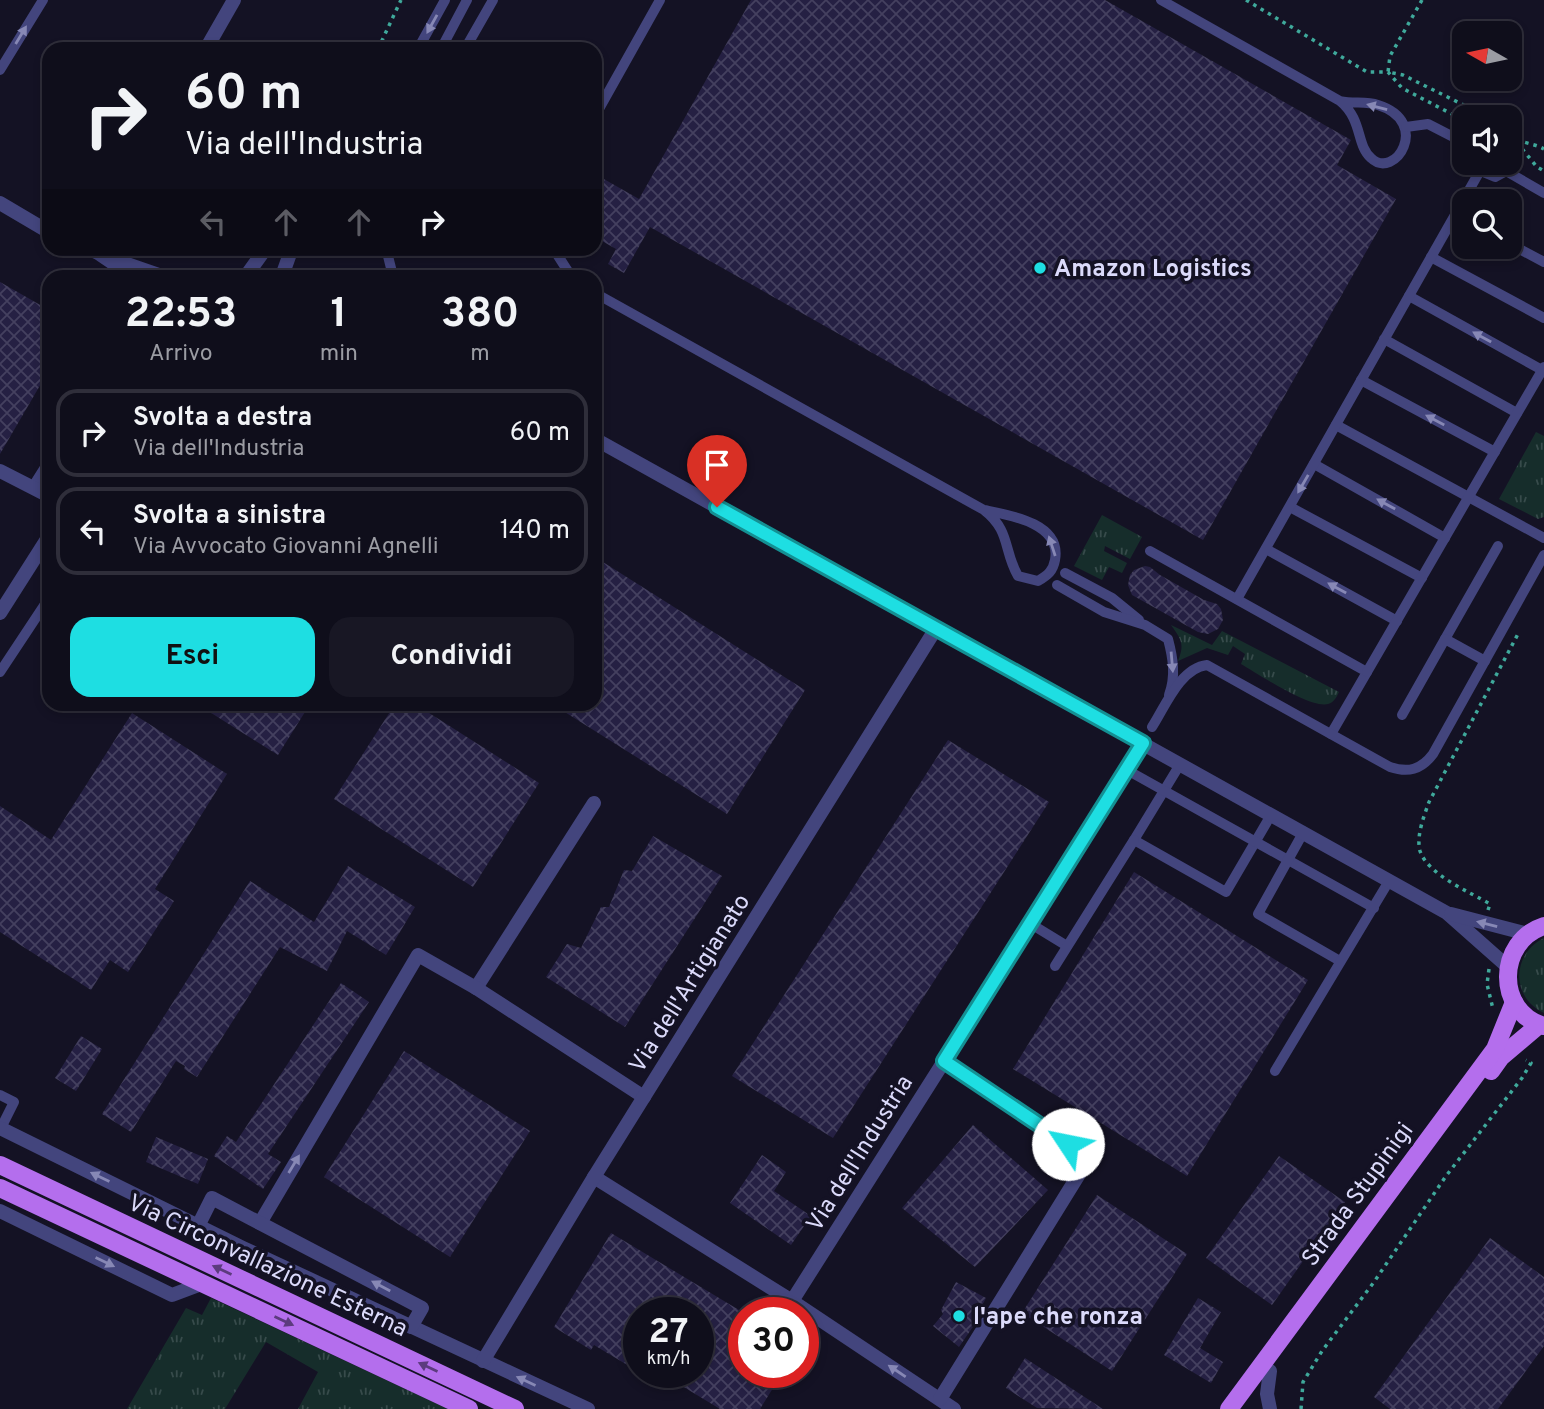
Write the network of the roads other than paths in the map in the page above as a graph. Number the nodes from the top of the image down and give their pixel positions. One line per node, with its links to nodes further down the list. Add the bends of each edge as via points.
1 (43, 0): 12 (lane, one-way to 1)
2 (234, 0): 8 (street)
3 (445, 0): 9 (lane, one-way to 9)
4 (467, 0): 10 (lane)
5 (496, 0): 11 (lane)
6 (660, 0): 14 (lane)
7 (1161, 0): 13 (lane)
8 (210, 42)
9 (422, 42)
10 (445, 42)
11 (469, 42)
12 (0, 70)
13 (1340, 101): 15 (lane, one-way to 13, via 1398,116 1377,104); 15 (lane, via 1355,118 1365,149 1378,163 1399,157 1406,144)
14 (602, 104)
15 (1406, 127): 16 (lane, via 1428,124)
16 (1452, 136)
17 (1518, 175): 18 (lane)
18 (1544, 193)
19 (0, 203): 21 (street)
20 (1452, 227): 25 (lane)
21 (42, 228)
22 (1522, 250): 26 (lane)
23 (102, 256): 27 (street)
24 (106, 256): 28 (street)
25 (1431, 257): 29 (lane); 31 (lane)
26 (1544, 262)
27 (123, 270)
28 (145, 270)
29 (1409, 296): 32 (lane); 33 (lane, one-way to 29)
30 (602, 297): 46 (lane)
31 (1544, 318)
32 (1384, 339): 34 (lane); 35 (lane)
33 (1543, 368): 35 (lane)
34 (1362, 380): 36 (lane); 38 (lane, one-way to 34)
35 (1517, 413): 38 (lane)
36 (1336, 425): 39 (lane); 44 (lane)
37 (602, 443): 62 (street)
38 (1494, 452): 44 (lane)
39 (1314, 464): 45 (lane, one-way to 45); 47 (lane, one-way to 39)
40 (0, 471): 42 (street)
41 (42, 472): 42 (lane)
42 (32, 488): 43 (street)
43 (42, 493)
44 (1469, 496): 47 (lane); 48 (lane)
45 (1290, 507): 51 (lane); 55 (lane)
46 (984, 510): 46 (lane, one-way to 46, via 1004,533 1018,576 1038,581 1047,576 1056,556 1048,535 1013,516)
47 (1445, 538): 55 (lane)
48 (1544, 538)
49 (1498, 546): 63 (lane)
50 (42, 547): 59 (street)
51 (1266, 549): 57 (lane); 60 (lane, one-way to 51)
52 (1150, 551): 57 (lane)
53 (1544, 555): 64 (lane)
54 (1065, 573): 61 (lane, via 1112,598)
55 (1422, 578): 60 (lane)
56 (1057, 584): 61 (lane, via 1104,612)
57 (1237, 600): 66 (lane)
58 (42, 609): 65 (lane)
59 (0, 613)
60 (1397, 621): 66 (lane)
61 (1144, 625): 67 (lane, one-way to 67, via 1168,639 1173,659 1173,684)
62 (935, 630): 71 (street); 96 (street, Via dell'Artigianato)
63 (1445, 639): 64 (lane); 68 (lane)
64 (1485, 661): 70 (lane, via 1433,754 1419,767 1409,771 1390,767)
65 (0, 672)
66 (1367, 672): 70 (lane)
67 (1163, 711): 69 (lane); 70 (lane, via 1185,677 1207,665)
68 (1402, 715)
69 (1152, 727)
70 (1331, 734)
71 (1143, 743): 72 (street); 73 (street, Via dell'Industria)
72 (1180, 765): 74 (lane); 76 (street)
73 (1127, 770): 74 (lane); 84 (street, Via dell'Industria)
74 (1164, 790): 78 (lane); 79 (lane)
75 (594, 803): 90 (street)
76 (1271, 815): 77 (street); 79 (lane)
77 (1303, 833): 80 (lane); 81 (street)
78 (1134, 840): 79 (lane, via 1226,891); 86 (lane)
79 (1255, 841): 80 (lane)
80 (1288, 859): 82 (lane); 87 (lane, via 1258,914)
81 (1390, 881): 82 (lane); 83 (street)
82 (1374, 908): 87 (lane)
83 (1447, 913): 85 (street, one-way to 83); 89 (street)
84 (1031, 924): 86 (lane); 93 (street, Via dell'Industria)
85 (1536, 930): 89 (main road, via 1514,948)
86 (1067, 946): 88 (lane)
87 (1340, 961): 94 (lane)
88 (1055, 967)
89 (1508, 967): 91 (main road)
90 (476, 988): 96 (street); 102 (street, Via Circonvallazione Esterna, one-way to 90, via 418,954)
91 (1514, 1002): 92 (main road, Strada Stupinigi, via 1524,1016); 112 (main road, Strada Stupinigi, via 1494,1049)
92 (1542, 1025): 110 (main road, Strada Stupinigi, via 1501,1057)
93 (944, 1061): 106 (street, Via dell'Industria); 111 (street, via 1089,1158)
94 (1275, 1071)
95 (0, 1095): 97 (lane, via 14,1102)
96 (644, 1097): 99 (street, Via dell'Artigianato)
97 (0, 1128): 103 (street, Via Circonvallazione Esterna, one-way to 97)
98 (0, 1166): 114 (main road, Via Circonvallazione Esterna, one-way to 98)
99 (594, 1177): 105 (street); 109 (street, Via dell'Artigianato)
100 (0, 1188): 104 (main road, Via Circonvallazione Esterna)
101 (0, 1211): 104 (street, Via Circonvallazione Esterna, one-way to 104, via 172,1295)
102 (260, 1223): 103 (street, Via Circonvallazione Esterna, via 212,1198); 108 (street, Via Circonvallazione Esterna, one-way to 102, via 422,1308)
103 (198, 1226): 108 (street, Via Circonvallazione Esterna)
104 (204, 1283): 113 (main road, Via Circonvallazione Esterna, one-way to 113)
105 (786, 1297)
106 (795, 1297)
107 (819, 1319): 111 (street, one-way to 107)
108 (411, 1327): 109 (street, Via Circonvallazione Esterna)
109 (483, 1361): 115 (street, Via Circonvallazione Esterna, one-way to 109)
110 (1270, 1371): 112 (main road, Strada Stupinigi); 117 (street)
111 (940, 1399): 116 (street)
112 (1232, 1408)
113 (469, 1409)
114 (515, 1409)
115 (589, 1409)
116 (954, 1409)
117 (1270, 1409)

